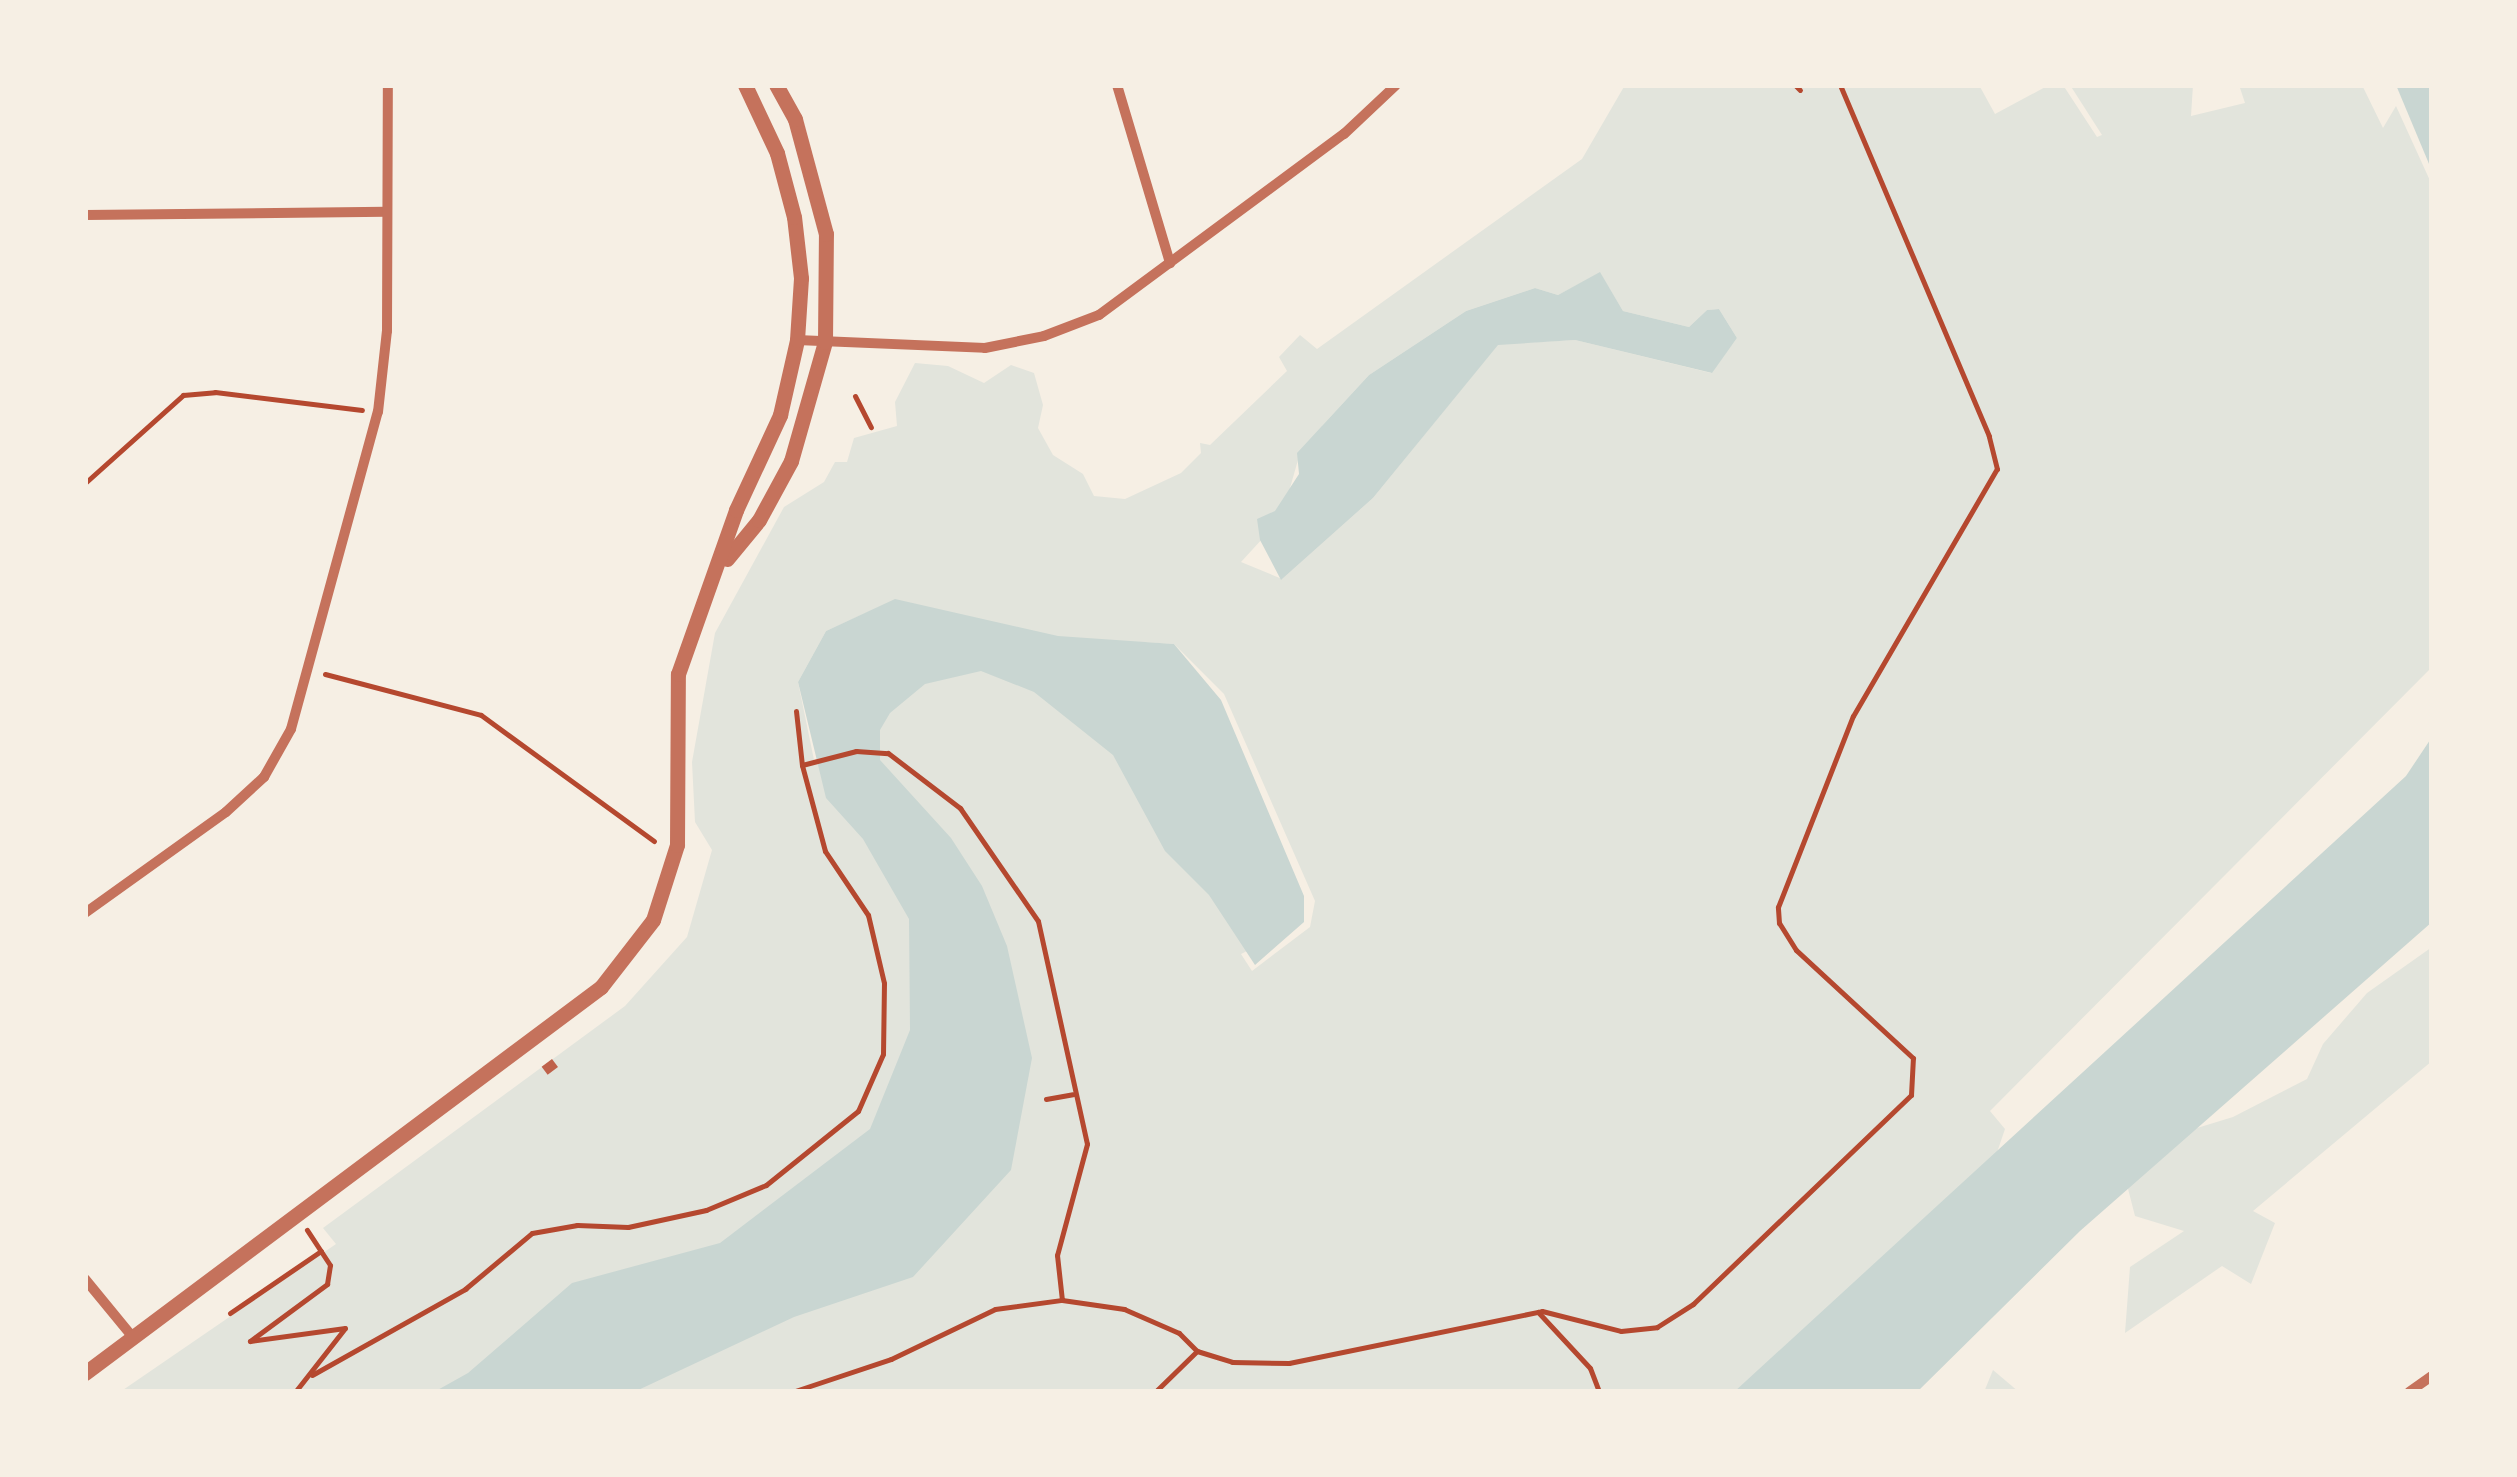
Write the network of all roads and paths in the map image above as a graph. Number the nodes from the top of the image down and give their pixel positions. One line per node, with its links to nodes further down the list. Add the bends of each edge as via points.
1 (388, 85): 7 (street)
2 (745, 85): 10 (street, via 777,152 794,217 801,278)
3 (776, 85): 11 (street, via 795,119 826,234)
4 (1117, 85): 9 (street)
5 (1396, 85): 9 (street, via 1344,134)
6 (1840, 85): 28 (path, via 1989,436 1997,469 1853,716 1778,907 1785,938 1901,1040 1916,1077 1897,1110 1694,1304 1657,1327 1620,1330)
7 (386, 212): 8 (street); 13 (street)
8 (85, 215)
9 (1170, 263): 11 (street, via 1099,315 1044,336 985,348)
10 (797, 340): 11 (street); 16 (street, via 780,415 736,510)
11 (825, 342): 16 (street, via 791,460 759,520)
12 (855, 396): 14 (path)
13 (378, 412): 15 (path, via 215,392 183,395); 17 (street)
14 (871, 427)
15 (85, 483)
16 (721, 566): 30 (street, via 678,674 677,845 653,920 632,952 601,987)
17 (308, 670): 20 (path, via 481,715); 21 (street, via 291,729 264,776 226,812)
18 (796, 711): 19 (path)
19 (802, 764): 22 (path, via 856,750 888,753 960,808 1038,921); 33 (path, via 825,850 868,915 884,983 883,1054 858,1111 766,1185 706,1210 628,1228 577,1224 532,1233 464,1289)
20 (654, 840)
21 (85, 913)
22 (1074, 1094): 23 (path); 27 (path, via 1087,1144 1057,1254)
23 (1046, 1099)
24 (305, 1227): 25 (path)
25 (321, 1251): 29 (path); 33 (path, via 330,1264 327,1284 250,1341 345,1328)
26 (85, 1280): 30 (street)
27 (1062, 1300): 31 (path, via 1124,1308 1179,1333); 36 (path, via 995,1309 892,1359)
28 (1538, 1312): 31 (path, via 1288,1362 1232,1362); 38 (path, via 1590,1368)
29 (230, 1313)
30 (132, 1335): 32 (street)
31 (1197, 1350): 37 (path)
32 (85, 1373)
33 (312, 1375): 35 (path)
34 (2431, 1379): 39 (street)
35 (295, 1392)
36 (792, 1392)
37 (1154, 1392)
38 (1600, 1392)
39 (2409, 1392)

